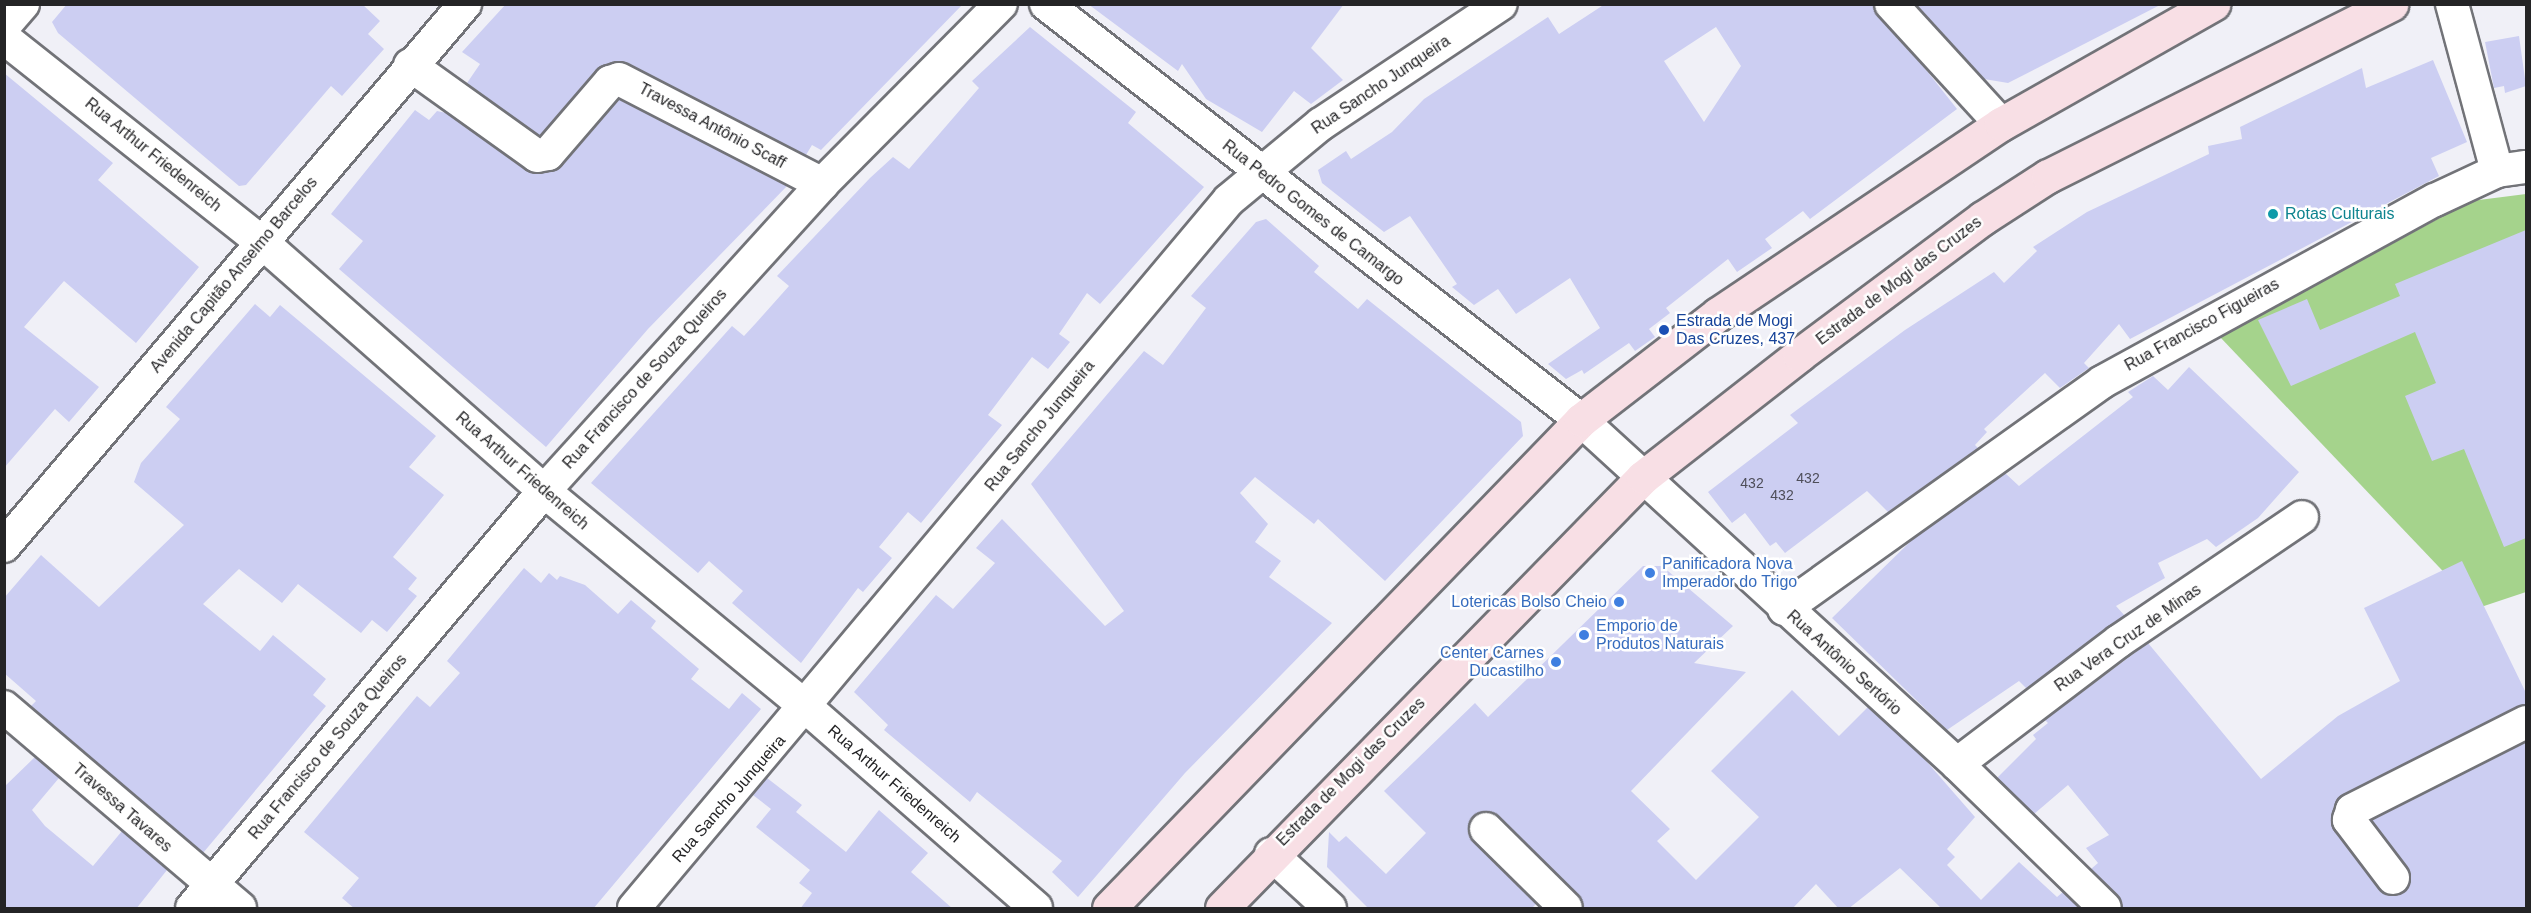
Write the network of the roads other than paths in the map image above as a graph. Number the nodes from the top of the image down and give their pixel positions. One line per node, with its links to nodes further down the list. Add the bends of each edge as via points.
1 (23, 4): 10 (street)
2 (465, 4): 12 (street, Avenida Capitão Anselmo Barcelos)
3 (1001, 4): 16 (street, Rua Francisco de Souza Queiros)
4 (1046, 4): 15 (street, Rua Pedro Gomes de Camargo)
5 (1501, 4): 15 (street, Rua Sancho Junqueira)
6 (1891, 4): 13 (street)
7 (2391, 4): 19 (main road, Estrada de Mogi das Cruzes, via 2048,176 1983,218)
8 (2452, 4): 14 (street, Rua Francisco Figueiras)
9 (2198, 8): 13 (main road)
10 (4, 26)
11 (4, 38): 17 (street, Rua Arthur Friedenreich)
12 (410, 65): 16 (street, Travessa Antônio Scaff, via 537,156 548,153 610,82 619,79); 17 (street, Avenida Capitão Anselmo Barcelos)
13 (2001, 124): 18 (main road, via 1718,314)
14 (2512, 169): 23 (street, Rua Francisco Figueiras, via 2257,293 2102,382)
15 (1258, 172): 18 (street, Rua Pedro Gomes de Camargo); 25 (street, Rua Sancho Junqueira, via 1182,254)
16 (822, 184): 20 (street, Rua Francisco de Souza Queiros)
17 (263, 243): 20 (street, Rua Arthur Friedenreich); 22 (street, Avenida Capitão Anselmo Barcelos)
18 (1581, 420): 19 (street, Rua Antônio Sertório); 37 (main road)
19 (1643, 477): 23 (street, Rua Antônio Sertório); 29 (main road, Estrada de Mogi das Cruzes)
20 (544, 491): 25 (street, Rua Arthur Friedenreich); 31 (street, Rua Francisco de Souza Queiros)
21 (2302, 517): 27 (street, Rua Vera Cruz de Minas, via 2119,641)
22 (4, 546)
23 (1784, 609): 27 (street, Rua Antônio Sertório)
24 (4, 707): 31 (street, Travessa Tavares)
25 (807, 708): 35 (street, Rua Sancho Junqueira); 36 (street, Rua Arthur Friedenreich)
26 (2526, 722): 30 (street, via 2352,810 2349,820)
27 (1958, 764): 40 (street, Rua Antônio Sertório)
28 (1486, 829): 32 (street)
29 (1271, 854): 38 (main road, Estrada de Mogi das Cruzes); 39 (street)
30 (2393, 878)
31 (213, 884): 33 (street, Rua Francisco de Souza Queiros); 34 (street, Travessa Tavares)
32 (1561, 907)
33 (192, 909)
34 (240, 909)
35 (634, 909)
36 (1036, 909)
37 (1108, 909)
38 (1222, 909)
39 (1330, 909)
40 (2105, 909)

